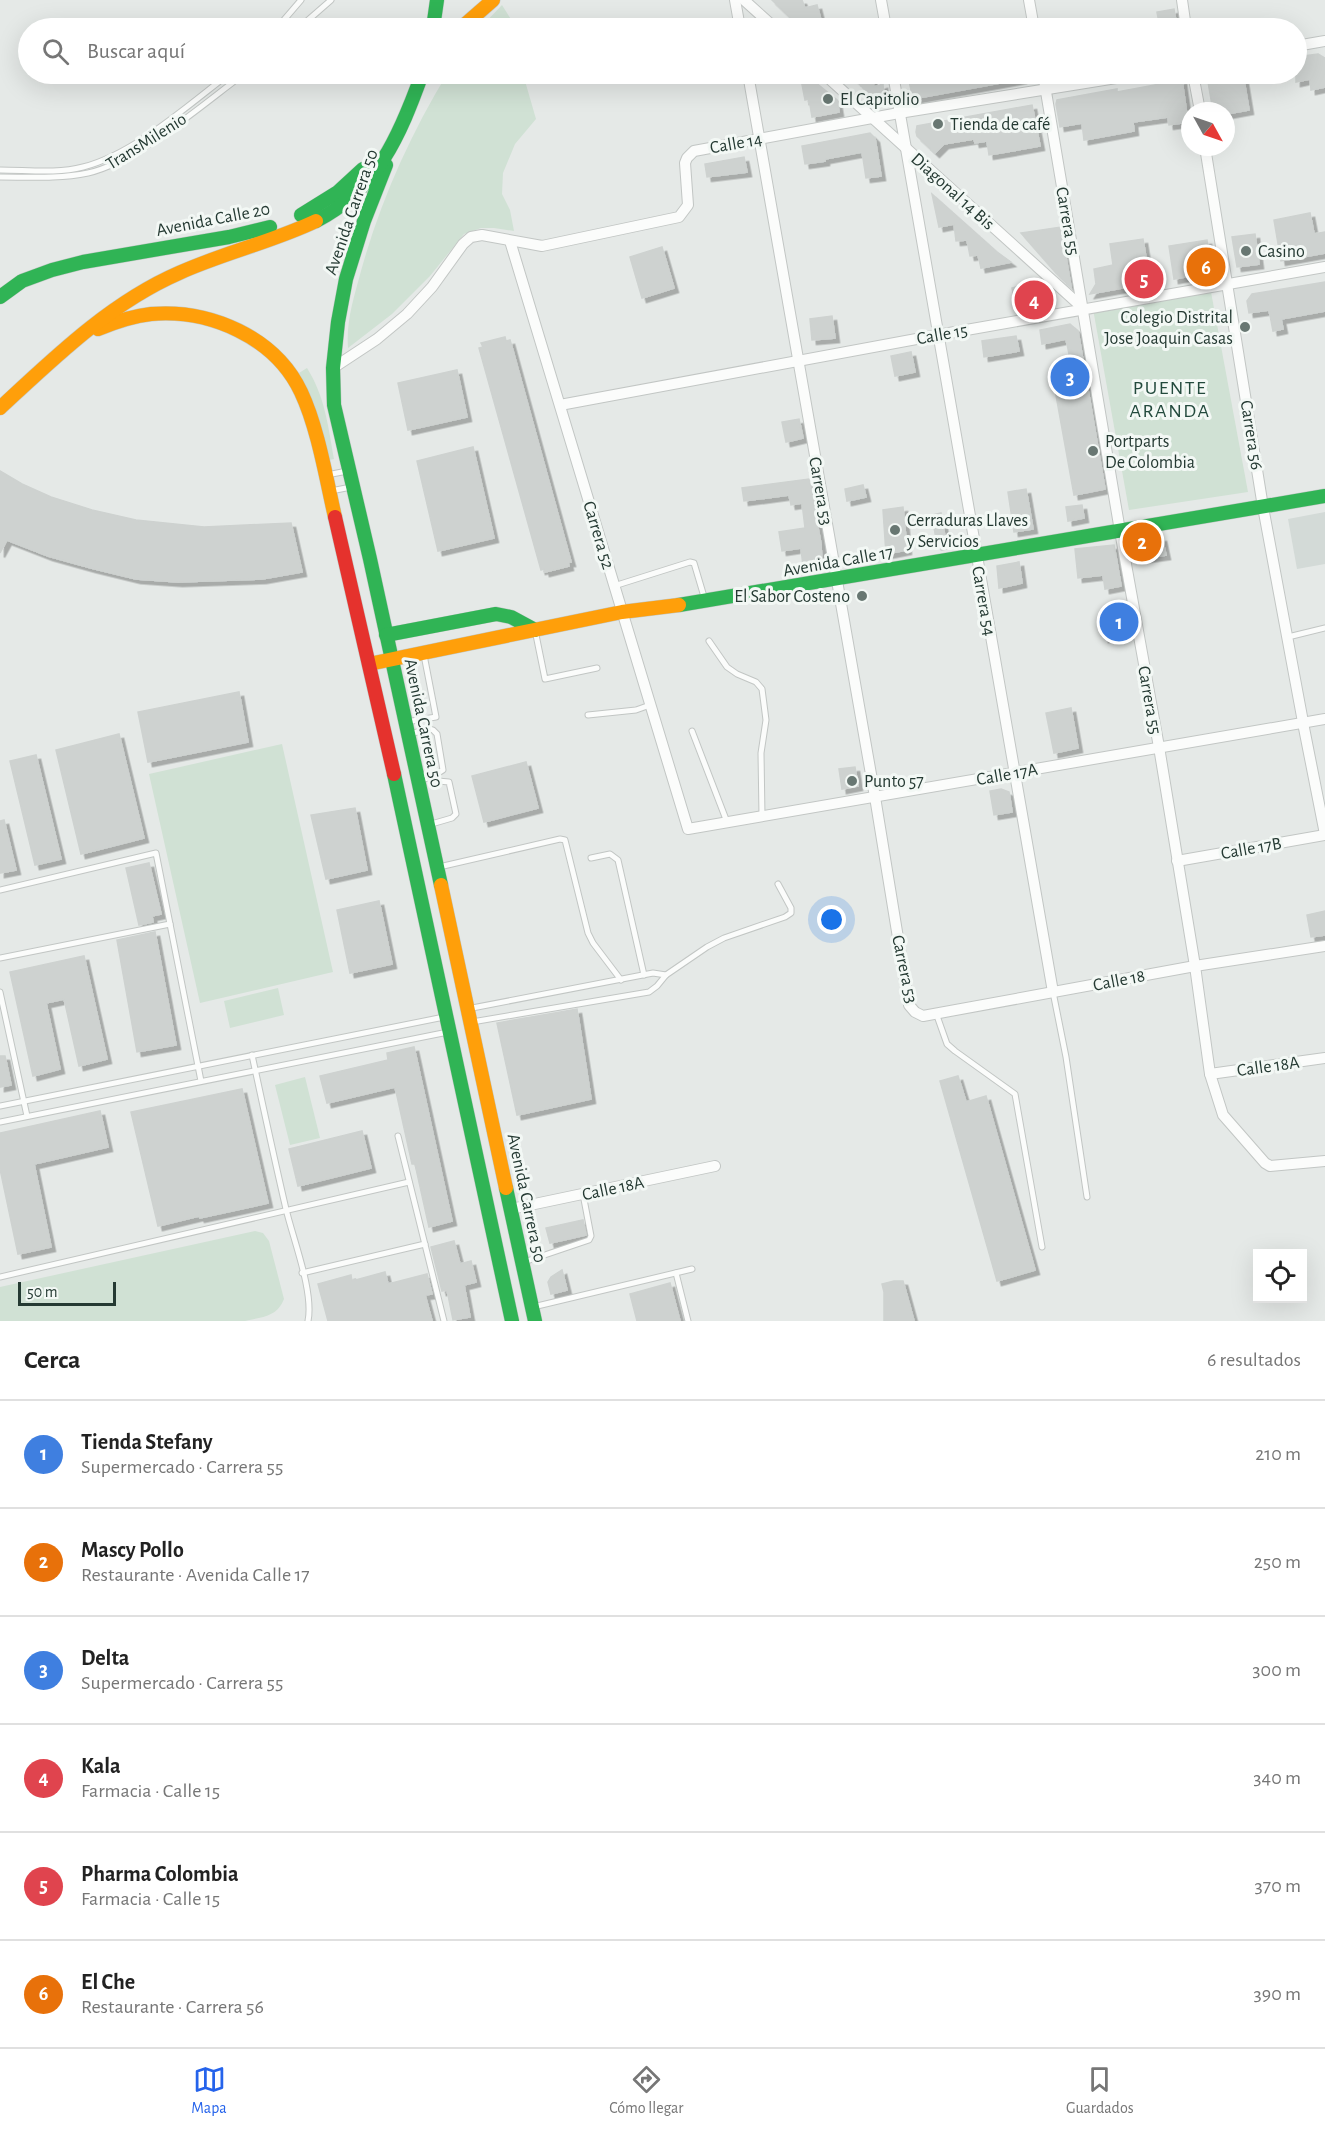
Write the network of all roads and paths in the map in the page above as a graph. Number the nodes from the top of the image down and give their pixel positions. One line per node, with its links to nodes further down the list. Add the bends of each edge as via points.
1 (301, 0): 10 (lane)
2 (331, 0): 11 (lane)
3 (437, 0): 12 (main road)
4 (493, 0): 13 (main road)
5 (735, 0): 14 (street)
6 (744, 0): 15 (street)
7 (882, 0): 16 (street)
8 (1029, 0): 17 (street)
9 (1182, 0): 18 (street)
10 (286, 18)
11 (310, 18)
12 (434, 18)
13 (472, 18)
14 (738, 18)
15 (764, 18)
16 (885, 18)
17 (1032, 18)
18 (1185, 18)
19 (1325, 41): 20 (street)
20 (1307, 44)
21 (216, 84): 39 (lane, TransMilenio, via 119,153 67,170)
22 (230, 84): 40 (lane, TransMilenio, via 113,165 73,176)
23 (419, 84): 30 (main road, Avenida Calle 20)
24 (750, 84): 36 (street, Carrera 53)
25 (835, 84): 34 (street, Diagonal 14 Bis)
26 (895, 84): 33 (street, Carrera 54)
27 (1045, 84): 31 (street, Carrera 55)
28 (1082, 84): 31 (street, Calle 14)
29 (1195, 84): 32 (street)
30 (417, 88): 35 (main road, Avenida Calle 20); 44 (main road, Avenida Calle 20, via 378,151 360,172 312,210 261,230 52,270 22,281)
31 (1046, 90): 33 (street, Calle 14); 45 (street, Carrera 55)
32 (1198, 102)
33 (899, 113): 34 (street, Calle 14); 37 (street, Carrera 54)
34 (872, 118): 36 (street, Calle 14); 37 (street, Diagonal 14 Bis)
35 (397, 138): 47 (main road, Avenida Calle 20, via 372,176 330,213 158,283 112,310); 49 (main road, Avenida Carrera 50, via 346,279)
36 (760, 139): 41 (street, Calle 14, via 690,154 685,168 688,205 679,217 542,246); 48 (street, Carrera 53)
37 (905, 148): 45 (street, Diagonal 14 Bis); 46 (street, Carrera 54)
38 (1206, 156): 43 (street, Carrera 56)
39 (0, 170)
40 (0, 177)
41 (510, 241): 49 (street, Calle 14, via 482,235 471,237 407,314); 50 (street, Carrera 52)
42 (1325, 267): 43 (street, Calle 15)
43 (1227, 284): 45 (street, Calle 15); 57 (street, Carrera 56)
44 (0, 297)
45 (1084, 309): 46 (street, Calle 15); 58 (street, Carrera 55)
46 (938, 335): 48 (street, Calle 15); 59 (street, Carrera 54)
47 (65, 348): 51 (main road, Avenida Calle 20); 53 (main road, Avenida Calle 20, via 127,318 168,312 221,323 252,339 288,371 306,402)
48 (798, 361): 50 (street, Calle 15); 60 (street, Carrera 53)
49 (333, 368): 52 (main road, Avenida Carrera 50, via 334,405)
50 (560, 405): 61 (street, Carrera 52)
51 (0, 408)
52 (349, 470): 53 (lane); 54 (main road, Avenida Carrera 50)
53 (325, 475): 55 (main road)
54 (353, 487): 55 (lane); 66 (main road, Avenida Carrera 50)
55 (329, 492): 71 (main road)
56 (1325, 496): 57 (main road, Avenida Calle 17)
57 (1263, 507): 58 (main road, Avenida Calle 17); 67 (street, Carrera 56)
58 (1120, 531): 59 (main road, Avenida Calle 17); 79 (street, Carrera 55)
59 (976, 554): 60 (main road, Avenida Calle 17); 80 (street, Carrera 54)
60 (837, 580): 62 (main road, Avenida Calle 17); 83 (street, Carrera 53)
61 (614, 586): 62 (lane, via 690,562 694,563); 63 (street, Carrera 52)
62 (705, 602): 63 (main road, Avenida Calle 17)
63 (622, 612): 65 (main road, Avenida Calle 17); 73 (street, Carrera 52)
64 (1325, 628): 67 (lane)
65 (535, 630): 66 (main road, via 496,614); 69 (main road, Avenida Calle 17); 72 (lane, via 545,679)
66 (386, 636): 70 (main road, Avenida Carrera 50)
67 (1288, 637): 76 (street, Carrera 56)
68 (709, 642): 84 (lane, via 733,672 756,682 762,689 766,720 761,747)
69 (423, 653): 70 (main road, Avenida Calle 17); 77 (lane, via 436,717)
70 (391, 660): 71 (main road, Avenida Calle 17); 77 (main road, Avenida Carrera 50)
71 (369, 664): 105 (main road)
72 (597, 668)
73 (650, 705): 74 (lane); 87 (street, Carrera 52)
74 (588, 715)
75 (1325, 718): 76 (street, Calle 17A)
76 (1303, 722): 79 (street, Calle 17A); 88 (street, Carrera 56)
77 (406, 728): 81 (lane, via 436,731 443,770); 82 (main road, Avenida Carrera 50)
78 (692, 731): 85 (lane)
79 (1159, 747): 80 (street, Calle 17A); 90 (street, Carrera 55)
80 (1014, 773): 83 (street, Calle 17A); 102 (street, Carrera 54)
81 (432, 777): 82 (lane); 86 (lane, via 448,782 456,814)
82 (418, 781): 86 (main road, Avenida Carrera 50)
83 (875, 797): 84 (street, Calle 17A); 103 (street, Carrera 53, via 909,1005)
84 (762, 816): 85 (street, Calle 17A)
85 (727, 822): 87 (street, Calle 17A)
86 (427, 825): 91 (main road, Avenida Carrera 50)
87 (688, 829)
88 (1325, 834): 90 (street, Calle 17B)
89 (591, 858): 98 (lane, via 610,854 618,861)
90 (1177, 861): 97 (street, Carrera 55)
91 (437, 868): 100 (lane, via 560,838 565,840 588,933); 106 (main road, Avenida Carrera 50)
92 (778, 884): 99 (lane, via 791,913 724,938)
93 (0, 890): 94 (lane, via 156,853)
94 (170, 924): 96 (lane); 110 (lane)
95 (1325, 946): 97 (street, Calle 18)
96 (0, 958)
97 (1195, 966): 102 (street, Calle 18); 112 (street, Carrera 55)
98 (644, 975): 99 (lane); 100 (lane)
99 (666, 975): 106 (lane, via 649,992)
100 (621, 980): 106 (lane)
101 (0, 992): 114 (lane)
102 (1053, 992): 104 (street, Calle 18); 123 (lane, Carrera 54)
103 (915, 1012): 104 (street, Calle 18, via 923,1016)
104 (936, 1013): 127 (lane, via 947,1044 1015,1094)
105 (446, 1016): 107 (main road); 108 (lane)
106 (469, 1016): 124 (main road, Avenida Carrera 50)
107 (449, 1032): 111 (lane); 136 (main road)
108 (252, 1055): 110 (lane); 111 (lane)
109 (1325, 1058): 112 (street, Calle 18A)
110 (199, 1066): 113 (lane); 114 (lane)
111 (255, 1070): 113 (lane); 125 (lane)
112 (1210, 1074): 119 (street, Carrera 55, via 1223,1115 1260,1160 1270,1166)
113 (201, 1080): 116 (lane)
114 (23, 1101): 115 (lane); 116 (lane)
115 (0, 1106)
116 (27, 1116): 117 (lane)
117 (0, 1122)
118 (398, 1136): 121 (lane)
119 (1325, 1161)
120 (715, 1166): 122 (street, Calle 18A)
121 (410, 1182): 125 (lane); 126 (lane)
122 (583, 1194): 124 (street, Calle 18A); 128 (lane, via 589,1240)
123 (1087, 1197)
124 (511, 1209): 128 (main road, Avenida Carrera 50)
125 (286, 1210): 131 (lane); 132 (lane)
126 (424, 1244): 131 (lane); 135 (lane)
127 (1042, 1248)
128 (523, 1263): 133 (main road, Avenida Carrera 50)
129 (692, 1269): 130 (lane)
130 (676, 1272): 133 (lane); 137 (lane)
131 (302, 1273): 134 (lane, via 310,1310)
132 (0, 1277)
133 (534, 1314)
134 (308, 1321)
135 (444, 1321)
136 (512, 1321)
137 (688, 1321)

